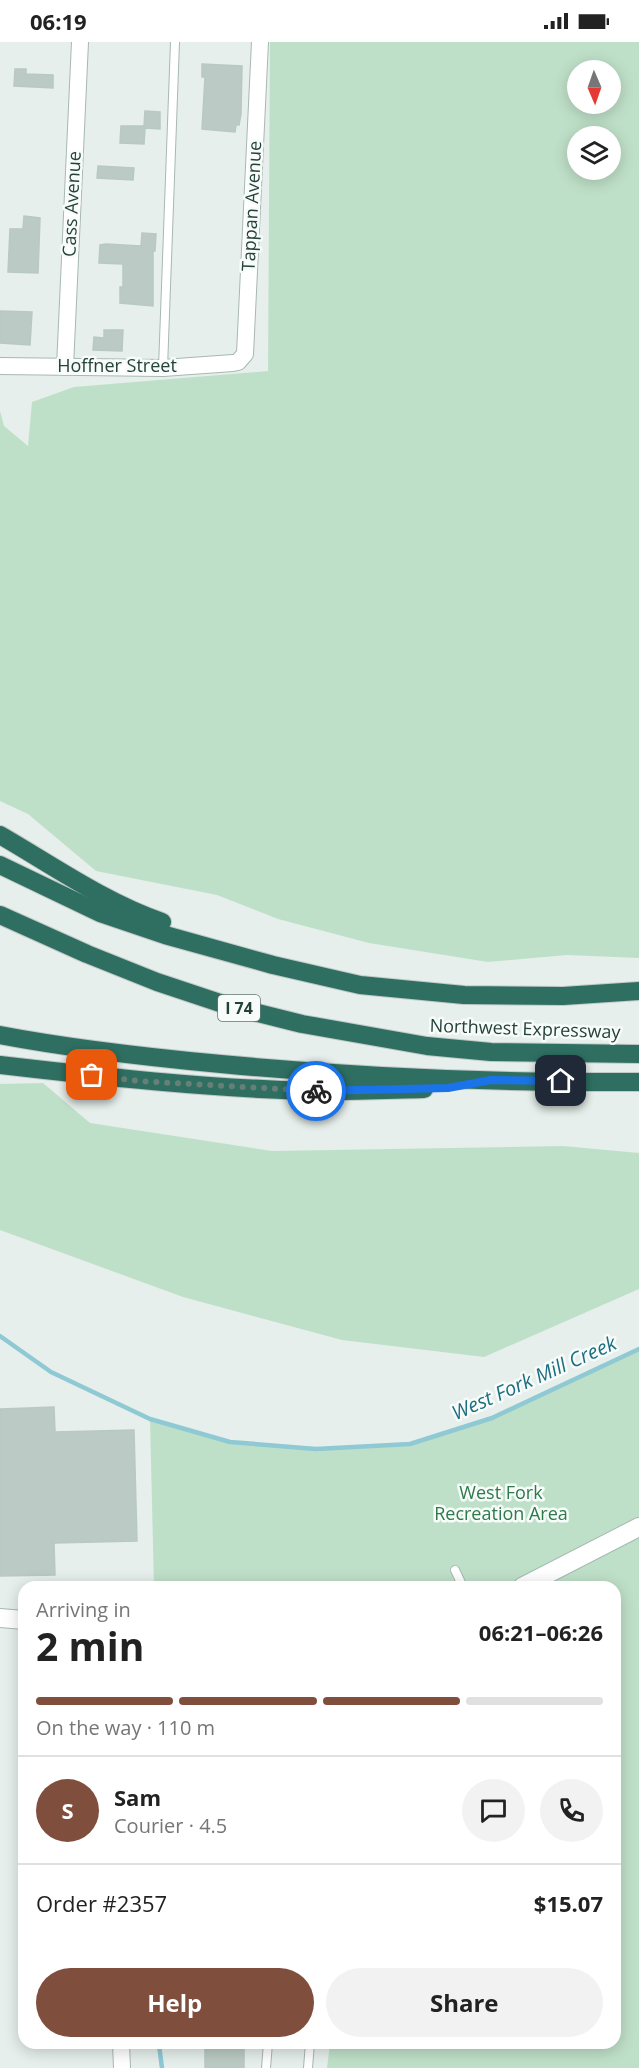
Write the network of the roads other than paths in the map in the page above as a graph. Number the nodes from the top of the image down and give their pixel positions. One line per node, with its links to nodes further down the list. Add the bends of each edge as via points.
1 (80, 42): 6 (street, Cass Avenue)
2 (175, 42): 7 (lane)
3 (260, 42): 4 (street, Tappan Avenue, via 245,354)
4 (233, 363): 7 (street, Hoffner Street)
5 (0, 366): 6 (street, Hoffner Street)
6 (65, 367): 7 (street, Hoffner Street)
7 (163, 368)
8 (0, 835): 11 (highway, via 146,916)
9 (0, 865): 11 (highway, Northwest Expressway, via 100,914)
10 (0, 915): 14 (highway, Northwest Expressway / I 74, via 157,982 302,1024 382,1040 470,1050)
11 (273, 965): 12 (highway, Northwest Expressway, via 360,985 464,995 563,996)
12 (639, 991)
13 (0, 1035): 16 (highway, via 58,1046 238,1065)
14 (639, 1054)
15 (0, 1065): 16 (highway, via 138,1081 310,1091 448,1088)
16 (491, 1080): 17 (highway)
17 (639, 1082)
18 (639, 1527): 21 (street)
19 (455, 1570): 20 (lane)
20 (460, 1581)
21 (534, 1581)
22 (0, 1618): 23 (street)
23 (18, 1620)
24 (120, 2049): 27 (street)
25 (268, 2049): 28 (lane)
26 (310, 2049): 29 (lane)
27 (122, 2068)
28 (266, 2068)
29 (308, 2068)

